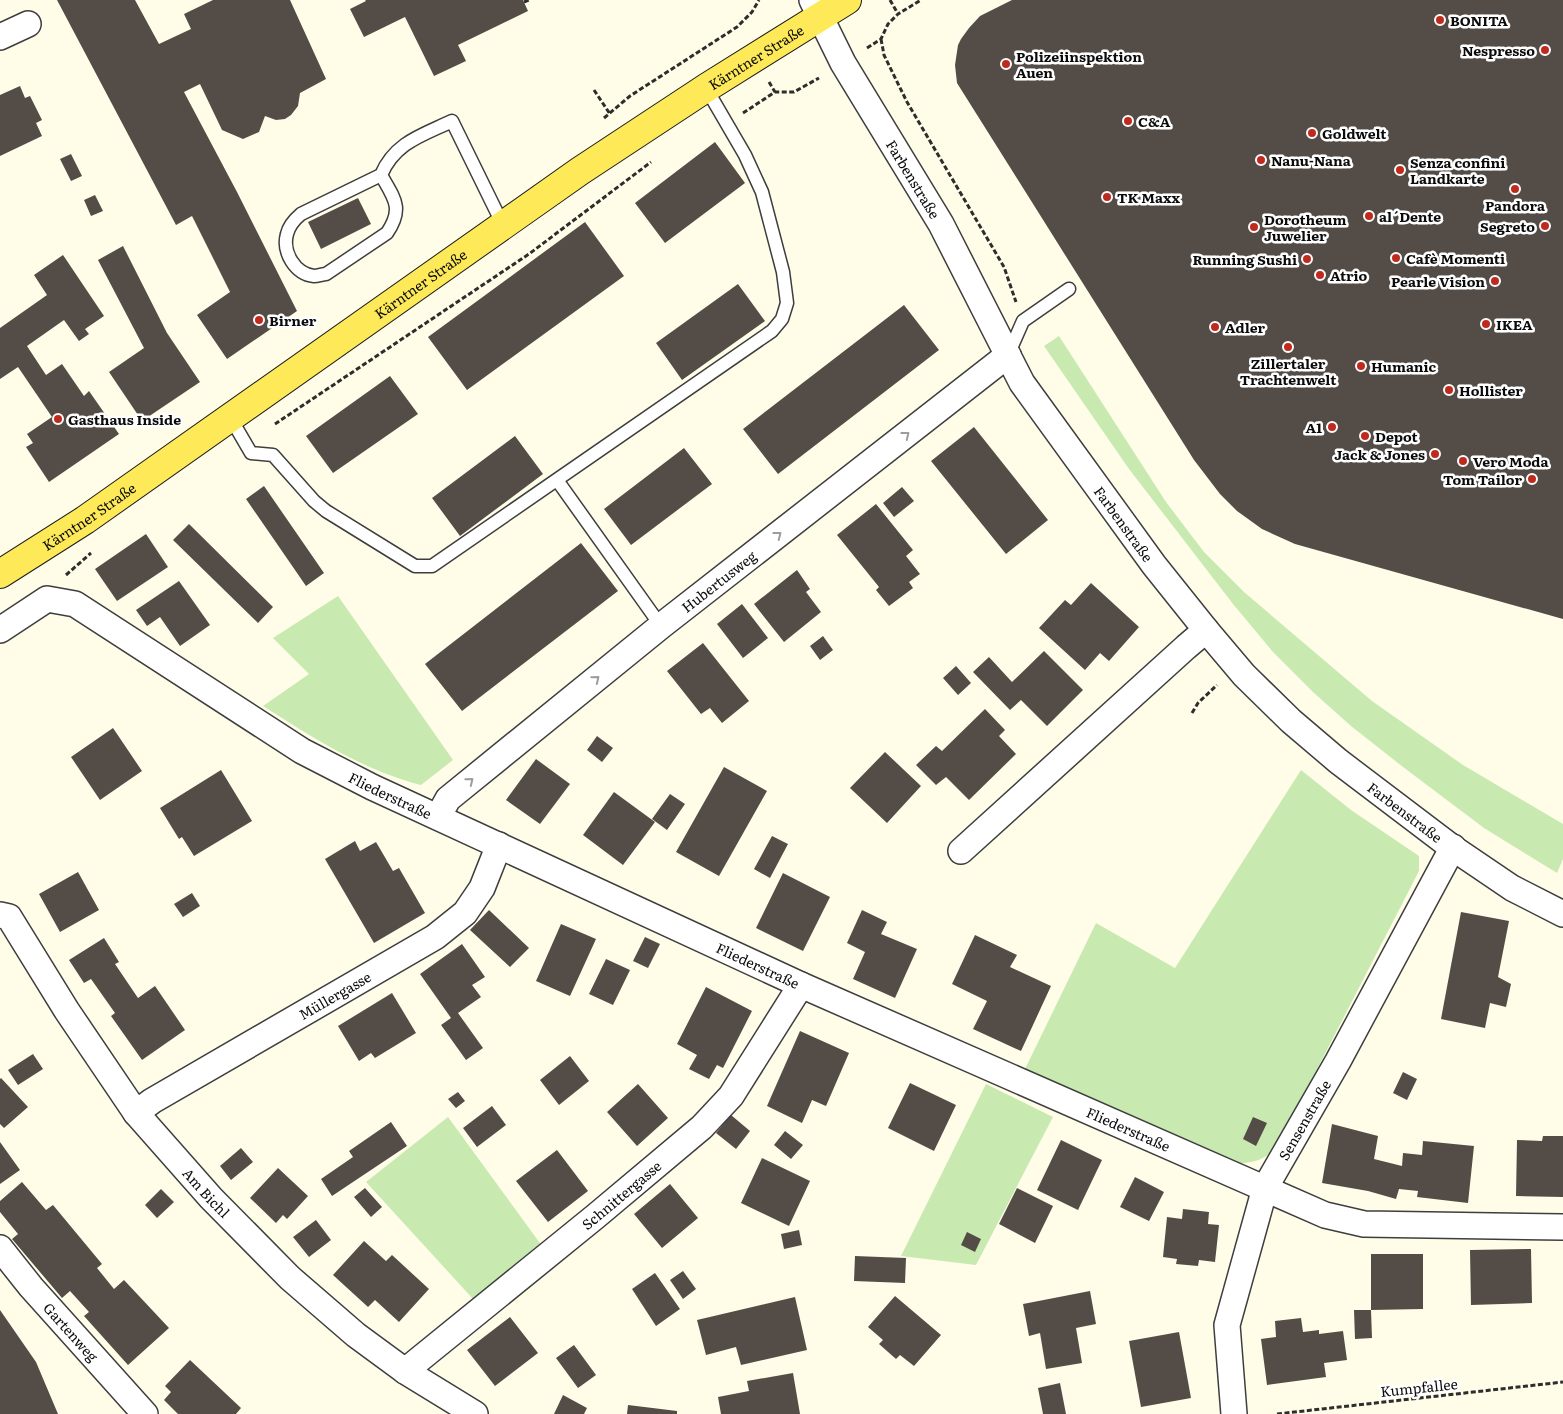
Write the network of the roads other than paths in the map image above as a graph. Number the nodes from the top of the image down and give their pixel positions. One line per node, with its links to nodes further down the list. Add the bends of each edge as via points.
1 (847, 0): 2 (main road, Kärntner Straße)
2 (816, 8): 5 (main road, Kärntner Straße); 9 (street, Farbenstraße, via 843,63 941,224)
3 (28, 24): 4 (street)
4 (0, 37)
5 (706, 88): 7 (main road, Kärntner Straße); 11 (lane, via 746,155 762,192 788,303 782,319 772,331)
6 (382, 175): 6 (lane, via 397,212 387,232 326,274 315,276 290,260 286,238 296,218); 7 (lane, via 387,162 410,141 452,121)
7 (503, 225): 10 (main road, Kärntner Straße)
8 (1069, 289): 9 (lane, via 1023,321)
9 (1008, 354): 13 (street, Hubertusweg, one-way to 9); 15 (street, Farbenstraße, via 1022,383 1154,565)
10 (230, 417): 11 (lane, via 251,453 273,455 326,511 415,566 432,566); 12 (main road, Kärntner Straße, via 85,520)
11 (557, 480): 13 (lane)
12 (0, 574)
13 (660, 626): 16 (street, Hubertusweg, one-way to 13, via 448,799)
14 (0, 630): 16 (street, Fliederstraße, via 47,600 75,604 302,751)
15 (1206, 630): 18 (street, Farbenstraße, via 1244,675 1291,721 1338,761); 19 (street)
16 (438, 817): 17 (street, Fliederstraße)
17 (499, 845): 22 (street, Fliederstraße); 23 (street, Müllergasse, via 482,888 465,913 435,937)
18 (1453, 847): 20 (street, Farbenstraße, via 1512,888); 24 (street, Sensenstraße, via 1338,1061)
19 (961, 851)
20 (1563, 914)
21 (0, 915): 23 (street, Am Bichl, via 10,916 67,1011)
22 (801, 984): 24 (street, Fliederstraße); 27 (street, Schnittergasse, via 731,1096 702,1126)
23 (136, 1112): 27 (street, Am Bichl, via 211,1198 290,1278 356,1335)
24 (1265, 1188): 25 (street, Fliederstraße, via 1325,1215 1364,1224); 30 (street, Sensenstraße, via 1227,1325)
25 (1563, 1227)
26 (0, 1248): 28 (street, Gartenweg)
27 (405, 1371): 29 (street, Am Bichl)
28 (145, 1414)
29 (475, 1414)
30 (1234, 1414)

